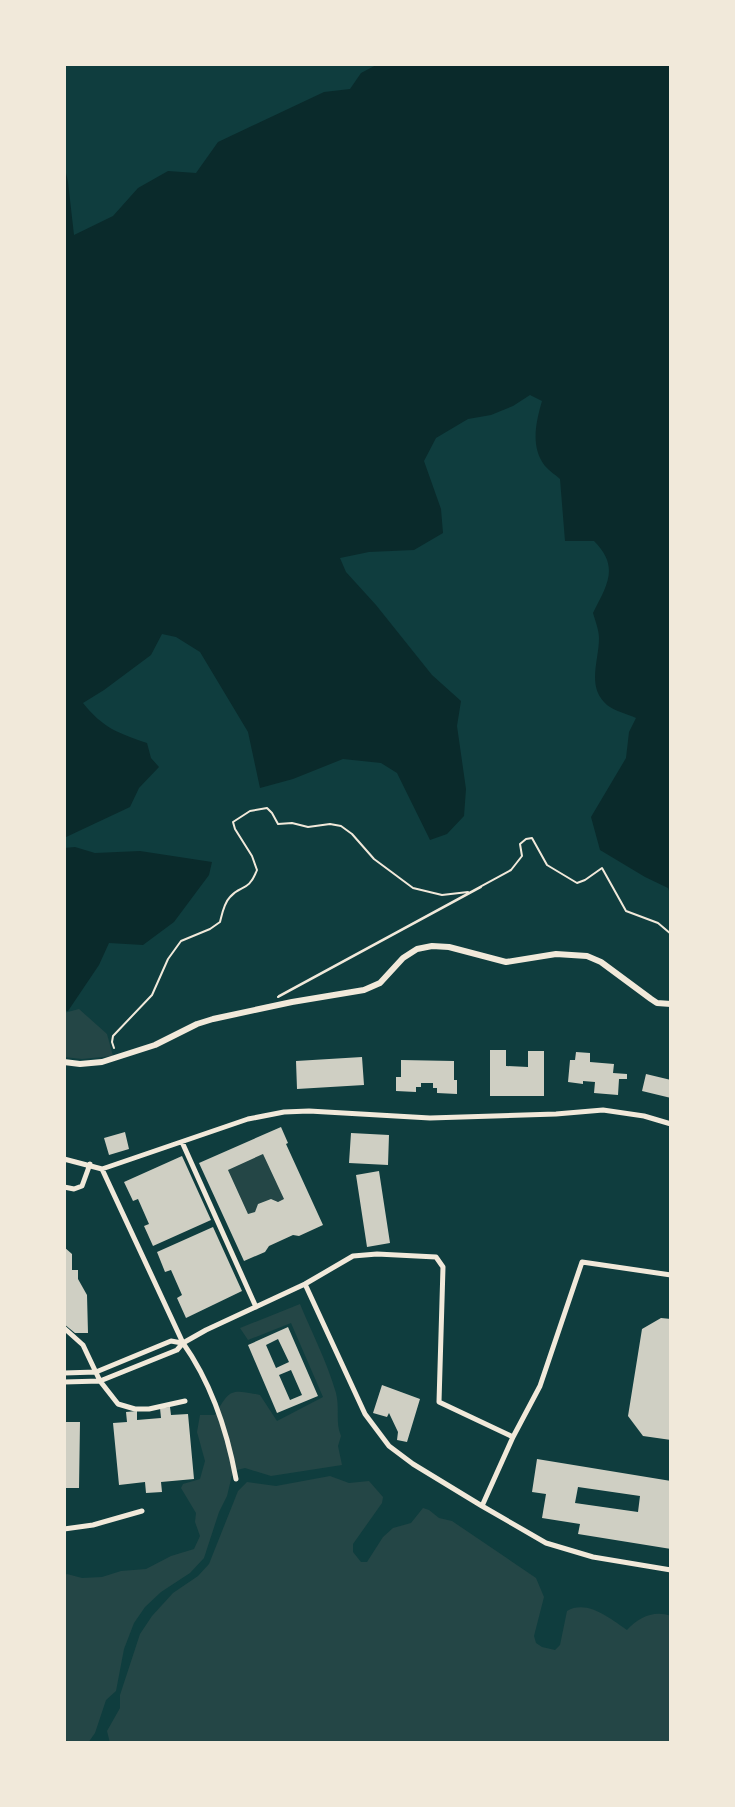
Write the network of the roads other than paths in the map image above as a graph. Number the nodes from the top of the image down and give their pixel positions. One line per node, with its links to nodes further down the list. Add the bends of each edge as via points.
1 (671, 1004): 2 (street, via 657,1003 587,956 556,954 506,962 432,946 403,958 380,983 364,990 213,1019 102,1062)
2 (64, 1062)
3 (671, 1124): 4 (street, via 603,1110 430,1118 309,1111 248,1119)
4 (182, 1142): 7 (street); 11 (street)
5 (64, 1159): 6 (street)
6 (90, 1164): 7 (street); 8 (street, via 82,1186)
7 (102, 1169): 13 (street)
8 (64, 1187)
9 (671, 1275): 19 (street, via 582,1262 540,1386)
10 (305, 1284): 11 (street); 19 (street, via 353,1256 436,1257 443,1267 439,1402); 21 (street, via 365,1414 389,1446)
11 (256, 1307): 13 (street)
12 (64, 1328): 14 (street, via 83,1345)
13 (183, 1343): 14 (street, via 171,1341); 16 (street); 20 (street, via 223,1423)
14 (96, 1372): 15 (street); 16 (street)
15 (64, 1373)
16 (100, 1381): 17 (street); 18 (street, via 118,1404 135,1409)
17 (64, 1382)
18 (185, 1401)
19 (513, 1437): 21 (street)
20 (236, 1479)
21 (482, 1506): 24 (street, via 546,1543)
22 (142, 1511): 23 (street)
23 (64, 1529)
24 (671, 1570)

